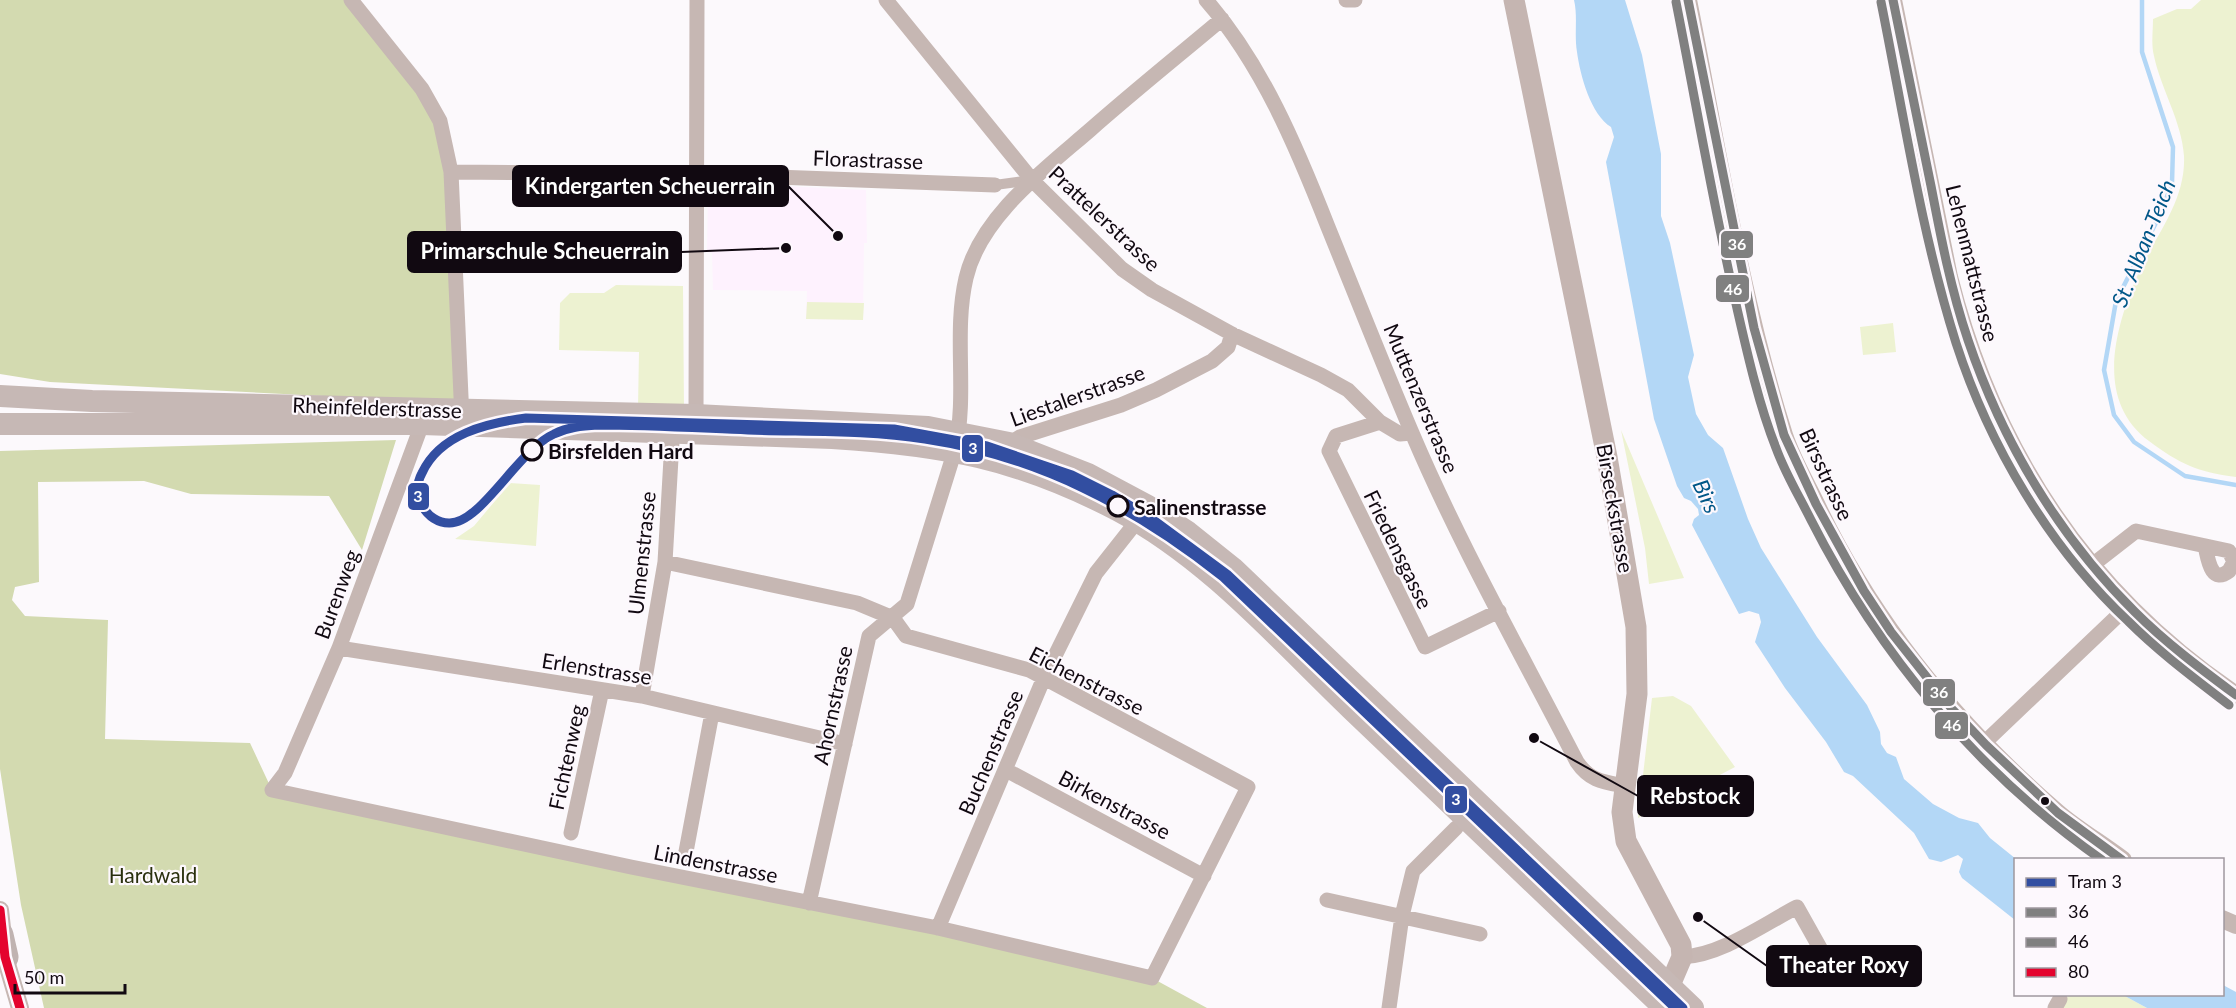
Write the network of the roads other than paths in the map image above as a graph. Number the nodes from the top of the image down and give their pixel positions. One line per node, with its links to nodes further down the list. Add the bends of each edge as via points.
1 (351, 0): 11 (street, via 422,89 440,121)
2 (697, 0): 12 (street)
3 (886, 0): 13 (street, Prattelerstrasse)
4 (1206, 0): 10 (street, Muttenzerstrasse)
5 (1346, 0): 6 (street)
6 (1355, 0)
7 (1514, 0): 42 (main road, Birseckstrasse, via 1607,457 1636,627 1637,694)
8 (1688, 0): 40 (street, Birsstrasse, via 1752,321 1785,438 1852,574 1895,640)
9 (1893, 0): 29 (street, Lehenmattstrasse, via 1959,319 1983,385 2017,456 2038,493)
10 (1222, 19): 13 (street); 23 (street, Muttenzerstrasse, via 1254,68 1310,182)
11 (451, 172): 12 (street, Florastrasse); 19 (street)
12 (696, 174): 14 (street, Florastrasse); 18 (street)
13 (1032, 180): 14 (street, Florastrasse); 15 (street, Prattelerstrasse, via 1122,269); 24 (street, via 1000,214 966,276 961,311)
14 (995, 185)
15 (1232, 334): 20 (street, Prattelerstrasse, via 1348,390); 25 (street, Liestalerstrasse, via 1228,347 1212,361 1121,405 1020,436)
16 (0, 396): 17 (main road, Rheinfelderstrasse)
17 (422, 416): 19 (main road, Rheinfelderstrasse); 21 (main road, Rheinfelderstrasse); 33 (street, Burenweg)
18 (696, 416): 22 (main road, Rheinfelderstrasse); 24 (main road, Rheinfelderstrasse, via 896,423)
19 (462, 417): 22 (main road, Rheinfelderstrasse)
20 (1380, 422): 23 (street, Prattelerstrasse, via 1400,434); 31 (street, Friedensgasse, via 1336,436 1329,451 1425,647)
21 (0, 424)
22 (673, 424): 24 (main road, Rheinfelderstrasse, via 863,440); 28 (street, Ulmenstrasse)
23 (1412, 433): 31 (street, Muttenzerstrasse, via 1453,525)
24 (957, 441): 25 (main road, Rheinfelderstrasse); 32 (street, Ahornstrasse, via 907,604)
25 (1005, 452): 26 (main road, Rheinfelderstrasse, via 1079,492)
26 (1142, 514): 34 (street, Buchenstrasse, via 1096,573); 59 (main road, Rheinfelderstrasse, via 1188,532 1233,568); 60 (main road, Rheinfelderstrasse, via 1219,582)
27 (2205, 546): 29 (street, via 2136,531)
28 (665, 562): 32 (street, Eichenstrasse, via 857,603); 37 (street, Ulmenstrasse)
29 (2091, 567): 30 (street, Lehenmattstrasse)
30 (2128, 606): 36 (street, Lehenmattstrasse, via 2191,663); 40 (street)
31 (1498, 611): 42 (street, Muttenzerstrasse, via 1584,772 1597,781)
32 (893, 618): 34 (street, Eichenstrasse, via 906,636 1029,670); 39 (street, Ahornstrasse, via 869,636)
33 (339, 648): 35 (street, Erlenstrasse); 43 (street, Burenweg, via 285,773)
34 (1043, 680): 41 (street, Buchenstrasse); 48 (street, Eichenstrasse, via 1248,786)
35 (602, 690): 37 (street, Erlenstrasse); 45 (street, Fichtenweg)
36 (2236, 695)
37 (642, 696): 38 (street, Erlenstrasse)
38 (712, 712): 39 (street, Erlenstrasse); 46 (street)
39 (845, 744): 50 (street, Ahornstrasse)
40 (1983, 744): 47 (street, Birsstrasse, via 2059,814)
41 (1006, 770): 48 (street, Birkenstrasse); 53 (street, Buchenstrasse)
42 (1625, 786): 56 (main road, Birseckstrasse, via 1622,812 1626,841 1676,931)
43 (272, 790): 50 (street, Lindenstrasse)
44 (1456, 828): 52 (street, via 1413,871)
45 (571, 833)
46 (685, 857)
47 (2120, 858)
48 (1204, 876): 58 (street, Eichenstrasse)
49 (1327, 900): 52 (street)
50 (809, 903): 53 (street, Lindenstrasse)
51 (0, 910): 55 (street)
52 (1402, 916): 54 (street); 62 (street)
53 (938, 928): 58 (street, Lindenstrasse)
54 (1480, 934)
55 (2, 944): 61 (street)
56 (1682, 957): 57 (street, via 1715,950 1797,907); 59 (main road)
57 (1826, 957)
58 (1152, 978)
59 (1670, 984): 60 (main road); 63 (main road, Rheinfelderstrasse)
60 (1662, 1007)
61 (20, 1008)
62 (1389, 1008)
63 (1693, 1008)

